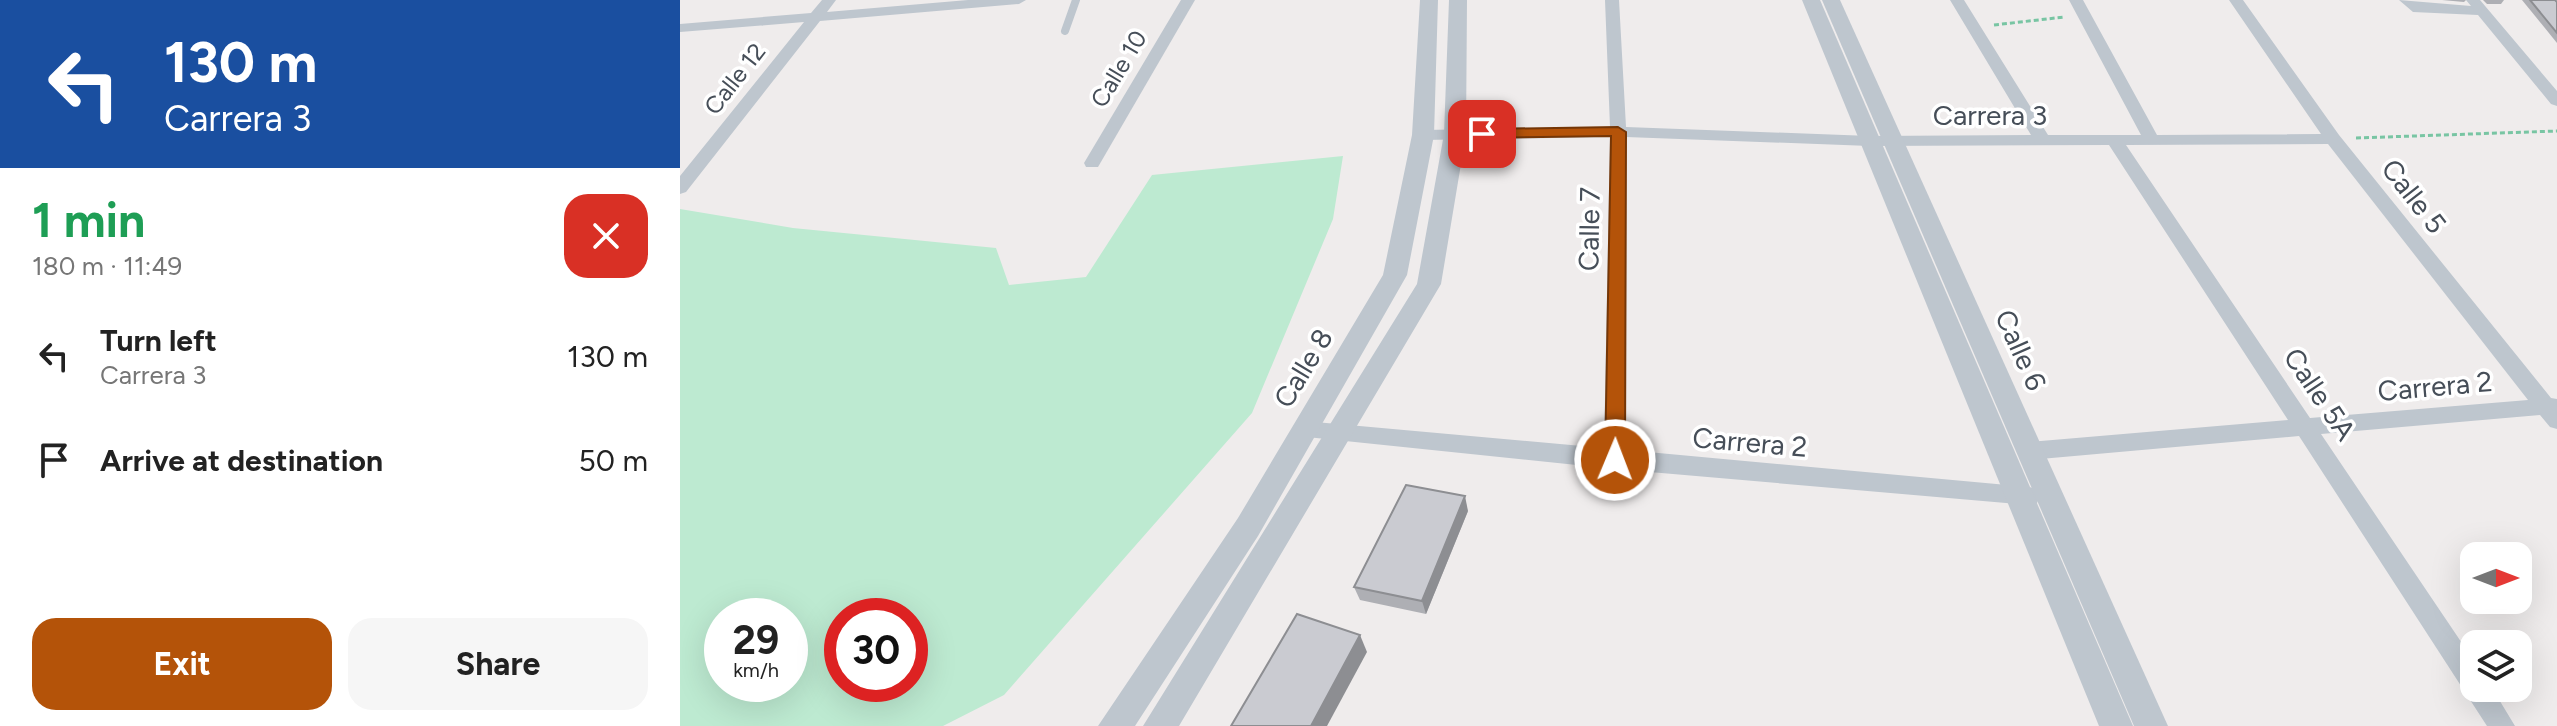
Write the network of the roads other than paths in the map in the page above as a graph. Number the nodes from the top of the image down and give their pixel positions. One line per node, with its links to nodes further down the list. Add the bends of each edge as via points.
1 (829, 0): 15 (street, Calle 12)
2 (1019, 0): 15 (street)
3 (1076, 0): 17 (lane)
4 (1188, 0): 27 (street, Calle 10)
5 (1429, 0): 21 (street, Calle 8)
6 (1458, 0): 20 (street)
7 (1612, 0): 19 (street, Calle 7)
8 (1811, 0): 24 (street, Calle 6)
9 (1831, 0): 24 (street, Calle 6)
10 (1957, 0): 25 (street)
11 (2076, 0): 23 (street)
12 (2236, 0): 22 (street, Calle 5)
13 (2410, 4): 14 (street)
14 (2477, 5): 18 (street)
15 (814, 17): 16 (street); 28 (street, Calle 12)
16 (680, 28)
17 (1065, 31)
18 (2557, 101)
19 (1618, 132): 20 (street, Carrera 3); 24 (street, Carrera 3); 34 (street, Calle 7)
20 (1455, 134): 21 (street, Carrera 3); 32 (street, via 1429,284)
21 (1423, 135): 31 (street, Calle 8, via 1395,275)
22 (2333, 139): 23 (street, Carrera 3); 29 (street, Calle 5)
23 (2152, 140): 26 (street, Carrera 3)
24 (1882, 141): 25 (street, Carrera 3); 33 (street, Calle 6); 35 (street, Calle 6)
25 (2043, 141): 26 (street, Carrera 3)
26 (2115, 141): 30 (street, Calle 5A)
27 (1092, 163)
28 (680, 188)
29 (2553, 411): 30 (street, Carrera 2)
30 (2307, 427): 33 (street, Carrera 2); 37 (street, Calle 5A)
31 (1304, 430): 32 (street, Carrera 2); 39 (street, Calle 8, via 1248,527)
32 (1340, 435): 34 (street, Carrera 2); 40 (street)
33 (2030, 451): 36 (street, Calle 6)
34 (1615, 460): 35 (street, Carrera 2)
35 (2019, 496): 36 (street, Carrera 2); 41 (street, Calle 6)
36 (2049, 498): 42 (street, Calle 6)
37 (2460, 662)
38 (2486, 702): 43 (street)
39 (1115, 726)
40 (1160, 726)
41 (2116, 726)
42 (2151, 726)
43 (2502, 726)

